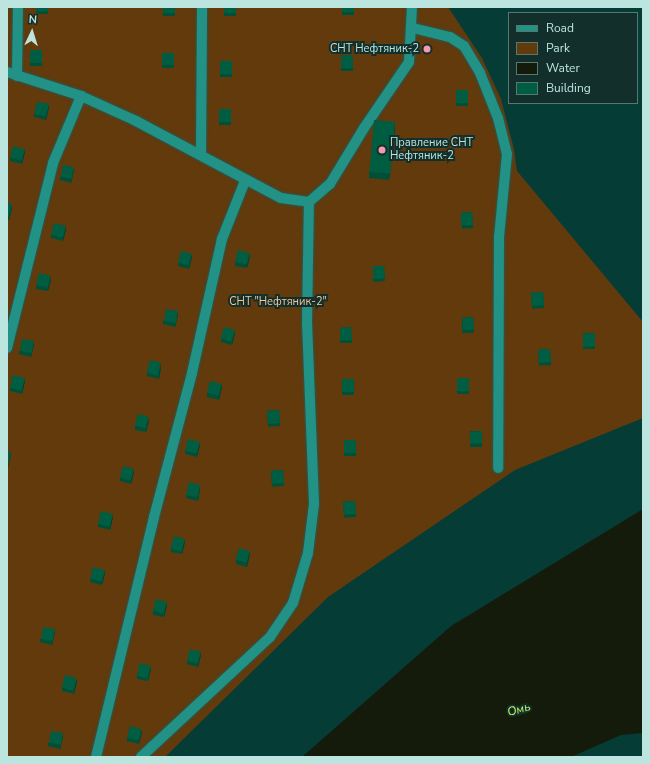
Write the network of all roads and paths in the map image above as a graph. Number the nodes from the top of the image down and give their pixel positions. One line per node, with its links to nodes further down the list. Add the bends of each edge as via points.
1 (18, 7): 6 (street)
2 (202, 7): 8 (street)
3 (412, 7): 4 (street)
4 (413, 28): 10 (street, via 409,62 330,184); 12 (street, via 450,37 464,46 480,73 496,112 506,154 499,237)
5 (7, 72): 6 (street)
6 (17, 76): 7 (street)
7 (80, 96): 8 (street); 11 (street, via 53,163)
8 (201, 155): 9 (street)
9 (245, 181): 10 (street, via 281,198); 13 (street, via 222,239 192,373)
10 (309, 202): 14 (street, via 307,324 314,504 308,553 293,603 270,637)
11 (7, 348)
12 (498, 468)
13 (96, 757)
14 (141, 757)

